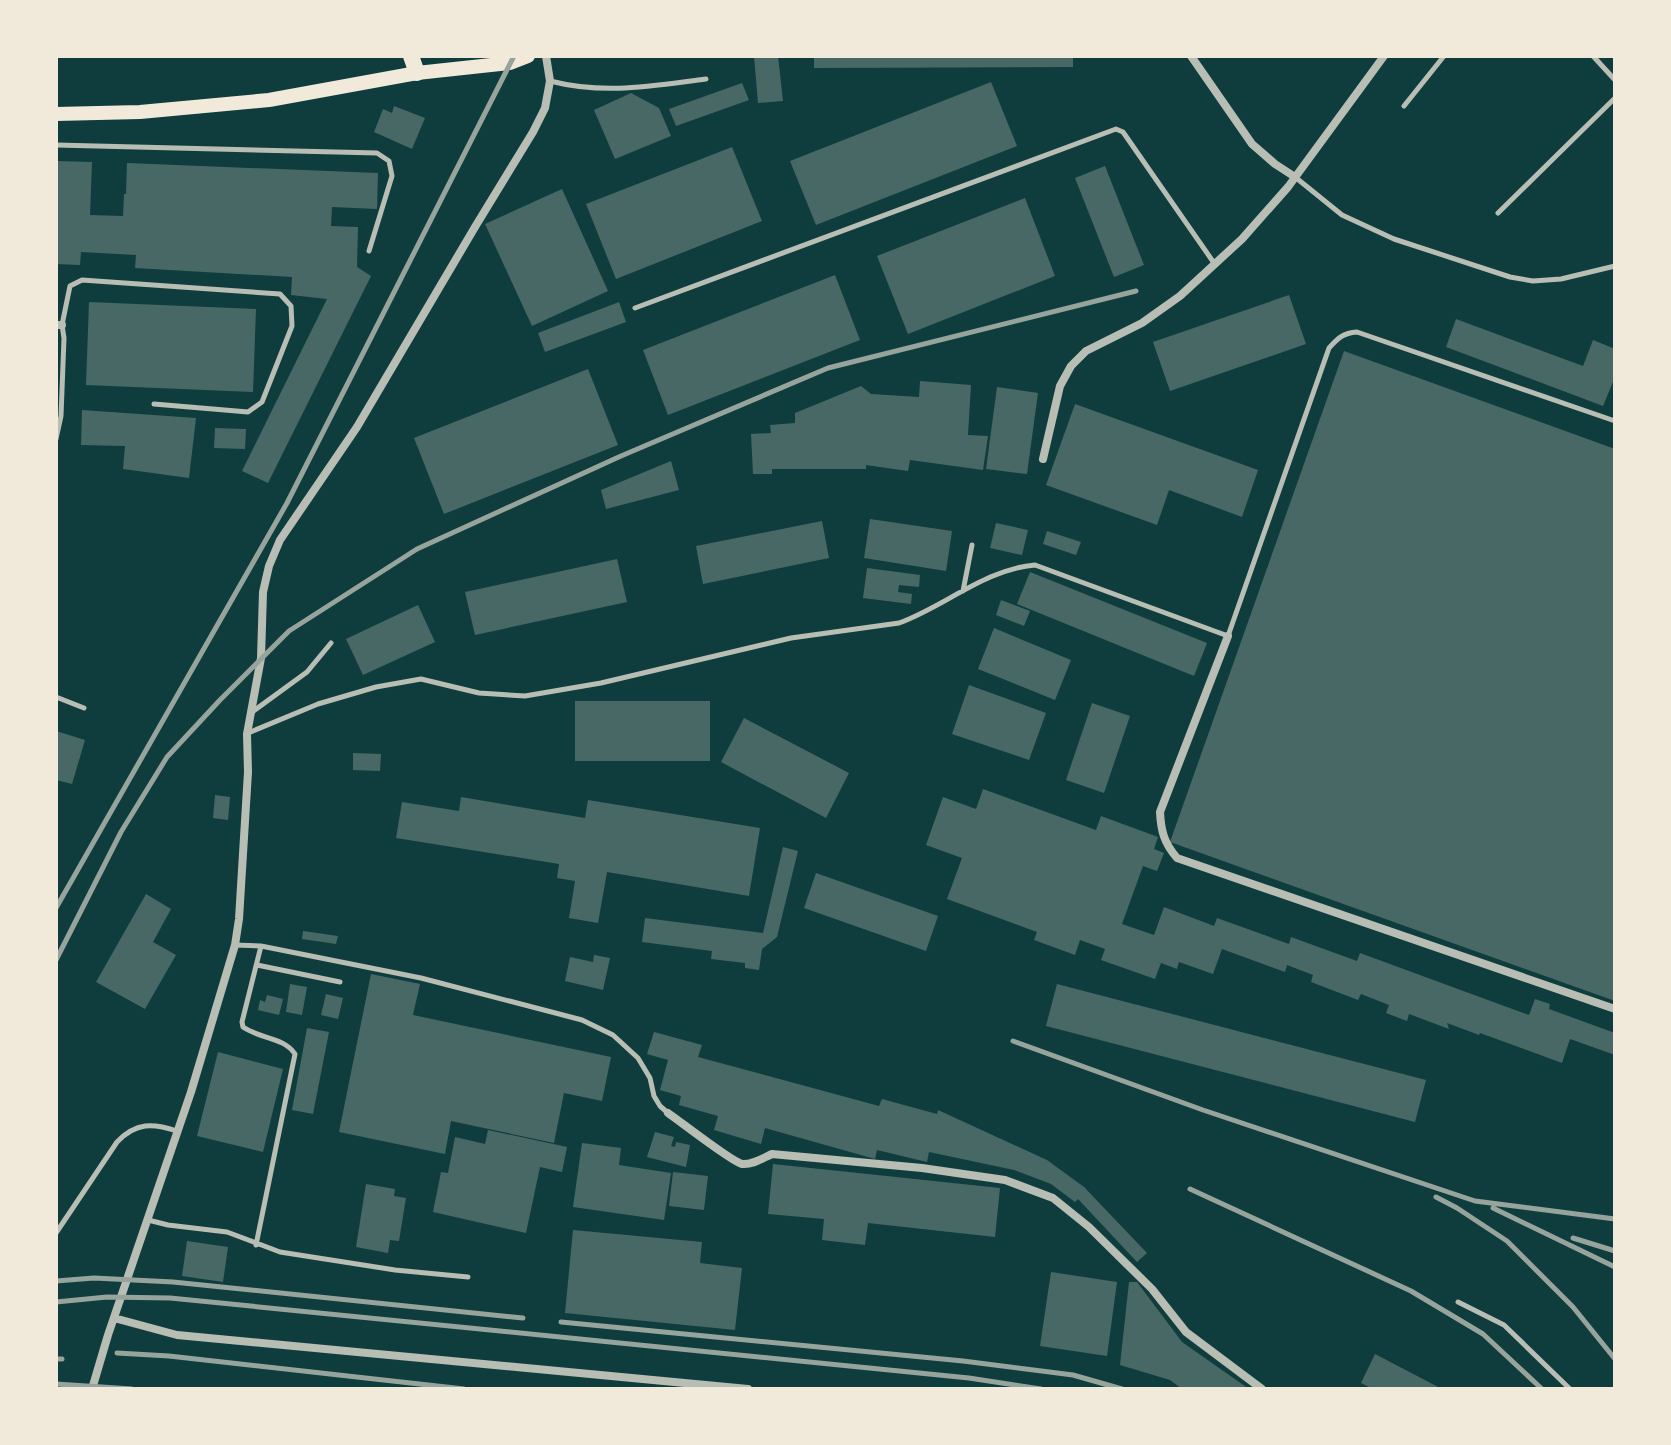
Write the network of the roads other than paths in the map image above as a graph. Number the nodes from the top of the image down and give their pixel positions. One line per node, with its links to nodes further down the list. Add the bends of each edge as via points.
1 (411, 56): 8 (highway)
2 (528, 56): 8 (main road, via 510,63)
3 (546, 56): 11 (street)
4 (1191, 56): 16 (street, via 1252,144)
5 (1384, 56): 16 (street)
6 (1444, 56): 13 (lane)
7 (1593, 56): 10 (lane)
8 (417, 73): 14 (main road, via 269,100)
9 (706, 79): 11 (lane, via 624,90)
10 (1615, 80)
11 (550, 81): 33 (street, via 533,132 357,427 280,540 263,592 261,658)
12 (1615, 98): 17 (lane)
13 (1404, 106)
14 (56, 114)
15 (56, 145): 18 (lane, via 377,153 389,161 392,176)
16 (1295, 177): 19 (street); 20 (lane, via 1342,215 1394,239 1510,277 1561,279)
17 (1498, 213)
18 (369, 251)
19 (1214, 263): 21 (lane, via 1116,129); 26 (street, via 1180,296 1142,323 1086,351 1071,366 1060,386)
20 (1615, 266)
21 (635, 308)
22 (59, 325): 23 (lane, via 70,286 82,280 280,294 291,306 292,326 262,402 248,412); 25 (lane, via 64,338)
23 (154, 404)
24 (1615, 421): 29 (lane, via 1357,332 1340,337 1329,348)
25 (56, 439)
26 (1043, 459)
27 (972, 545): 28 (lane)
28 (963, 592): 29 (lane, via 1020,566 1035,565); 34 (lane, via 899,623 791,638 525,696 479,693 421,679 376,687)
29 (1228, 636): 39 (street, via 1160,812 1161,832 1177,858)
30 (331, 643): 33 (lane, via 307,672)
31 (56, 697): 32 (lane)
32 (84, 708)
33 (251, 713): 34 (street)
34 (247, 734): 35 (street)
35 (235, 945): 36 (lane); 41 (street)
36 (261, 946): 37 (lane); 40 (lane, via 421,978 582,1020 613,1035 638,1058 654,1096)
37 (257, 965): 38 (lane); 44 (lane, via 243,1027 289,1045 295,1054)
38 (340, 982)
39 (1615, 1009)
40 (668, 1113): 50 (street, via 742,1164 772,1154 908,1166 1005,1180 1053,1198 1152,1289 1186,1332)
41 (178, 1131): 42 (street); 43 (lane, via 138,1126 126,1132)
42 (148, 1220): 44 (lane, via 227,1232); 47 (street)
43 (56, 1233)
44 (256, 1245): 45 (lane, via 328,1260)
45 (468, 1277)
46 (1458, 1302): 51 (lane, via 1504,1325)
47 (114, 1318): 48 (street); 49 (street, via 177,1335)
48 (92, 1389)
49 (748, 1389)
50 (1262, 1389)
51 (1570, 1389)

